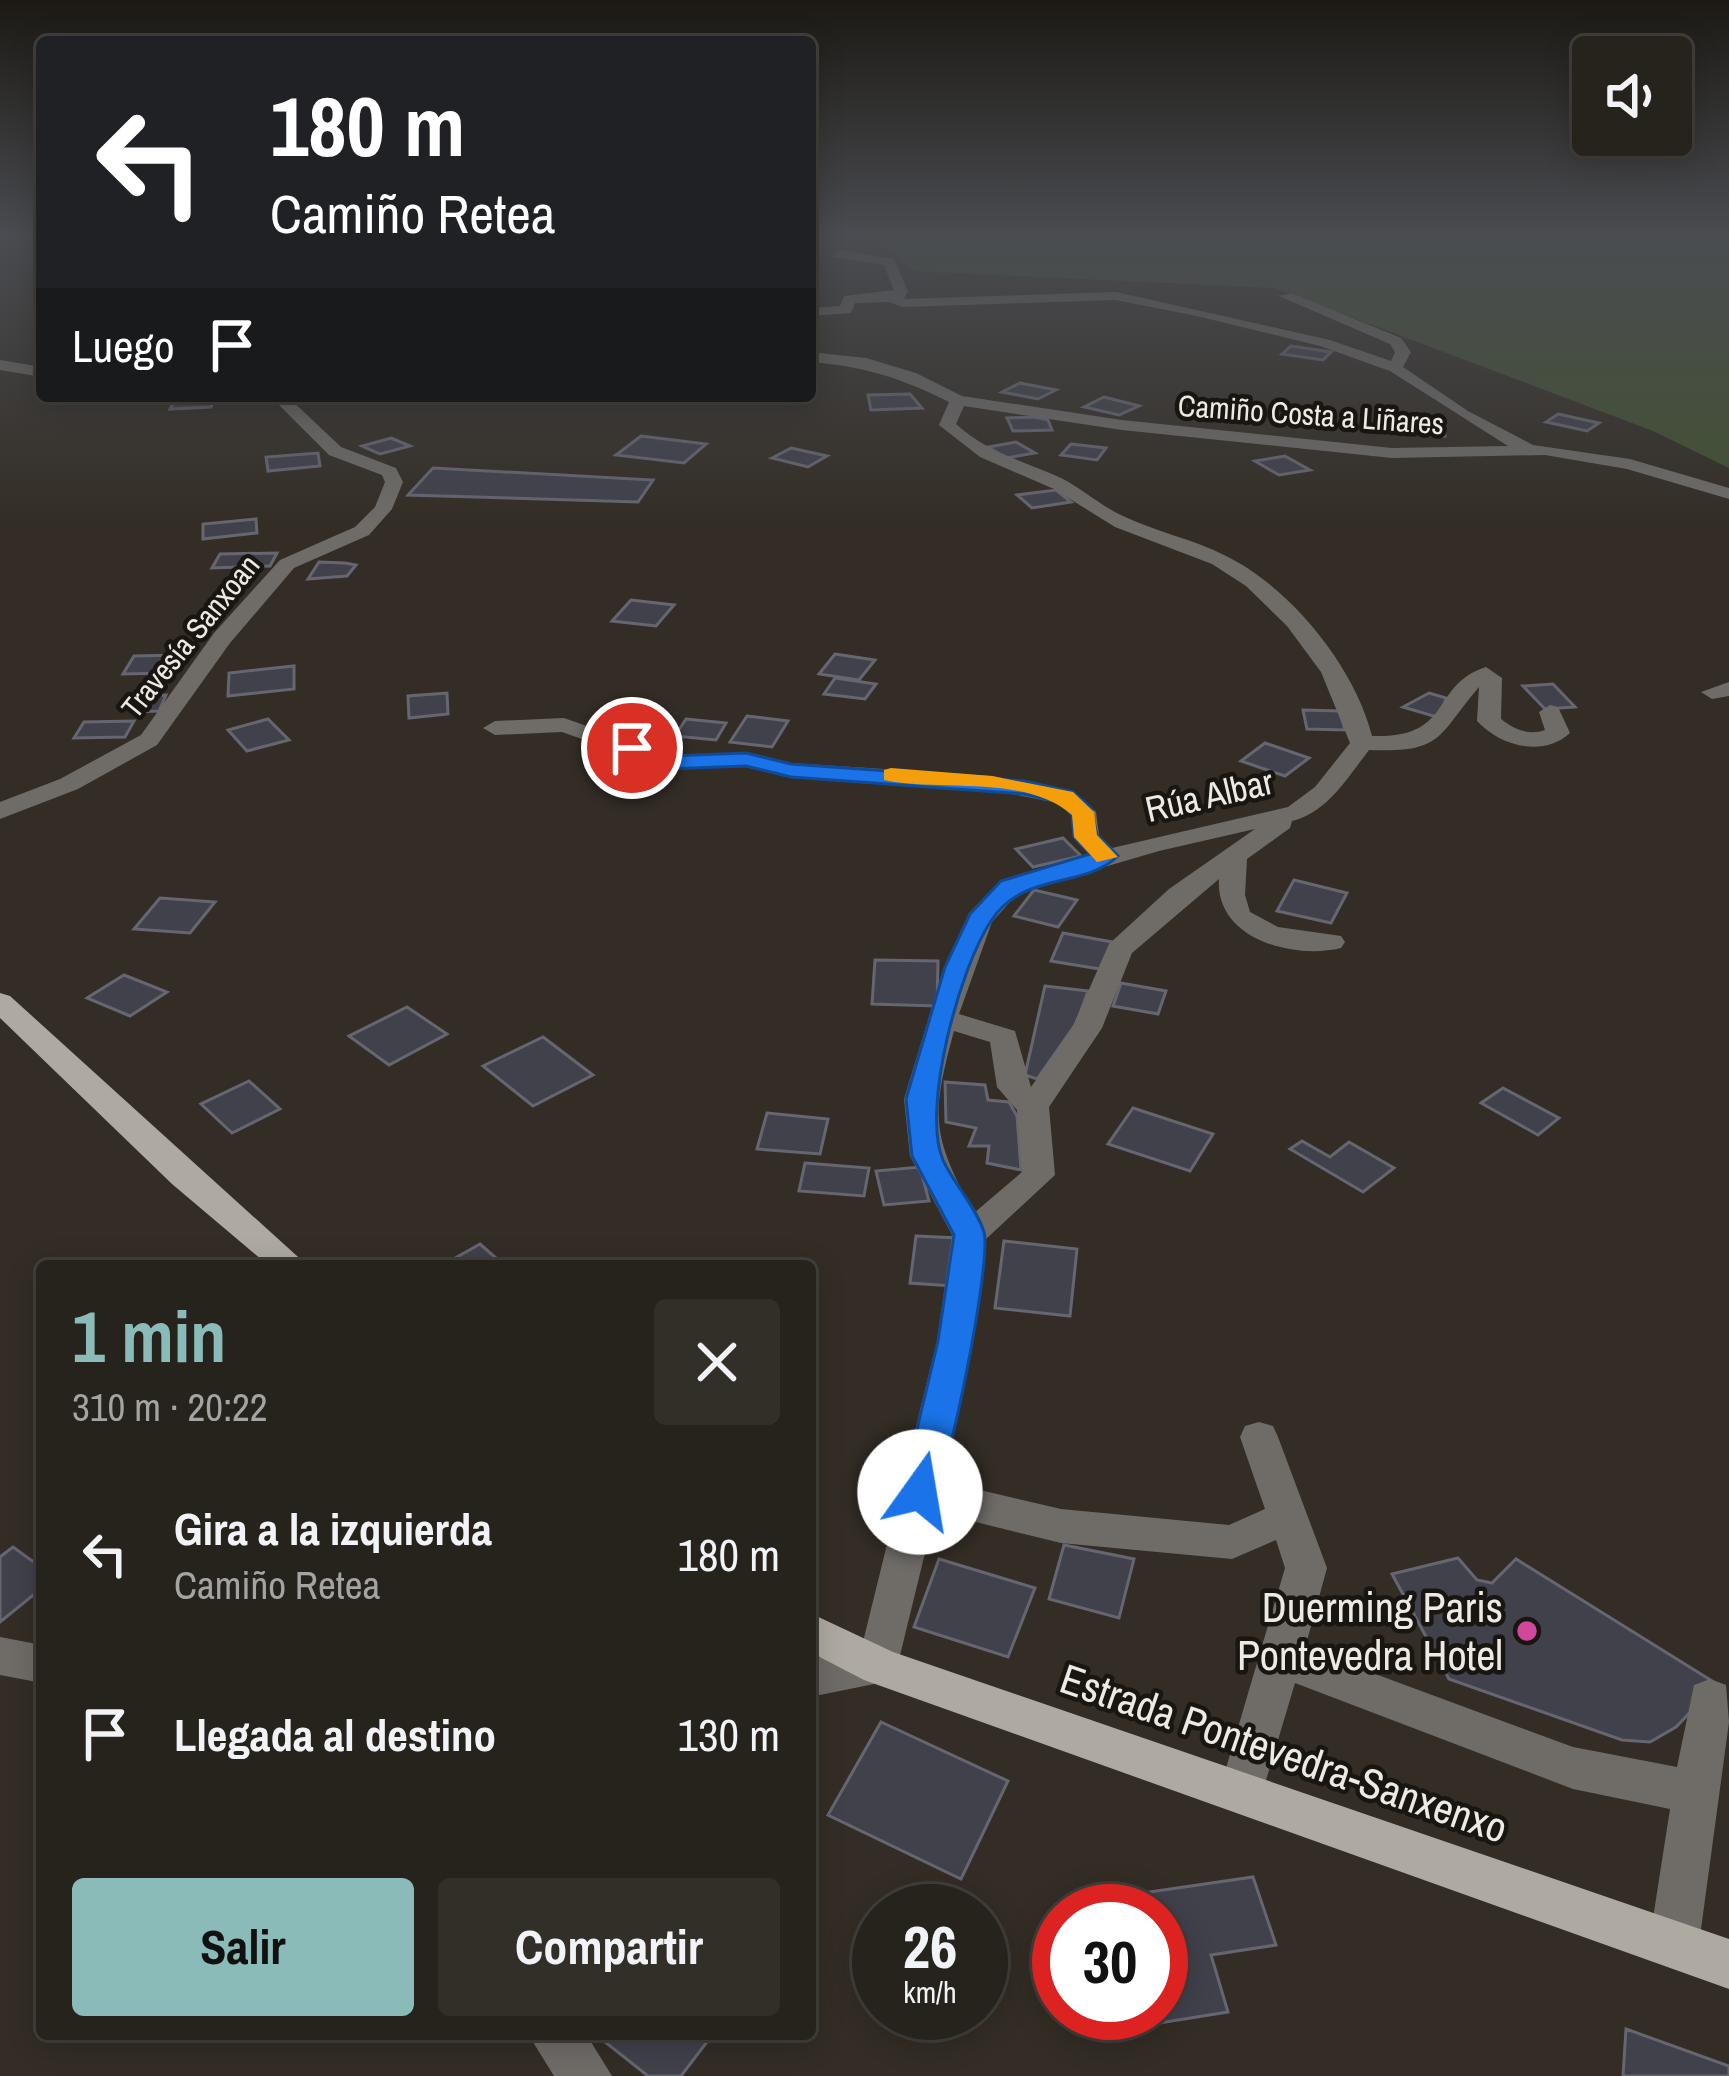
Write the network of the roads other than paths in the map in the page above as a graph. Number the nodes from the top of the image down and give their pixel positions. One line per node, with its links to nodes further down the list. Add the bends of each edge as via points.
1 (1276, 332): 5 (street)
2 (1374, 332): 5 (street, via 1396,341 1402,352)
3 (816, 357): 7 (street, Camiño Costa a Liñares, via 910,376)
4 (0, 365): 6 (street)
5 (1395, 368): 9 (street)
6 (36, 371)
7 (958, 400): 9 (street, Camiño Costa a Liñares, via 1333,449); 13 (street, via 947,425 961,440 1107,515 1201,551 1256,585 1351,700)
8 (284, 402): 14 (street, Travesía Sanxoan, via 335,452 390,472 394,482 382,509 362,531 286,564 149,740)
9 (1527, 448): 10 (street, Camiño Costa a Liñares, via 1591,455)
10 (1729, 494)
11 (1550, 712): 13 (street, via 1558,734 1552,738 1501,732 1489,721 1491,678 1478,676 1449,724 1429,736)
12 (495, 728): 16 (street, via 564,725 667,762 746,760 1024,788 1065,797 1083,812 1086,837)
13 (1362, 743): 15 (street, Rúa Albar)
14 (0, 811)
15 (1296, 813): 16 (street, Rúa Albar); 17 (street)
16 (1106, 856): 20 (street, Rúa Albar, via 1010,886 979,919)
17 (1234, 856): 18 (street, via 1233,906 1242,921); 21 (street, via 1119,950 1087,1028)
18 (1331, 942)
19 (0, 1001): 23 (main road)
20 (946, 1019): 21 (street, via 1004,1037 1013,1087); 22 (street, Rúa Albar, via 920,1099 926,1156)
21 (1033, 1107): 22 (street, via 1039,1175)
22 (969, 1235): 25 (street, via 955,1341)
23 (284, 1260)
24 (1259, 1437): 26 (street)
25 (920, 1492): 26 (street, via 1060,1526 1232,1542); 31 (street)
26 (1288, 1516): 29 (street, via 1306,1568)
27 (816, 1634): 31 (main road, Estrada Pontevedra-Sanxenxo)
28 (0, 1656): 30 (street)
29 (1280, 1658): 34 (street); 35 (street, via 1573,1768)
30 (36, 1663)
31 (879, 1666): 32 (street); 34 (main road, Estrada Pontevedra-Sanxenxo)
32 (816, 1677)
33 (1710, 1699): 35 (street)
34 (1242, 1792): 36 (main road, Estrada Pontevedra-Sanxenxo)
35 (1697, 1793): 36 (street)
36 (1675, 1945): 37 (main road, Estrada Pontevedra-Sanxenxo)
37 (1729, 1964)
38 (559, 2040): 39 (street)
39 (586, 2076)

